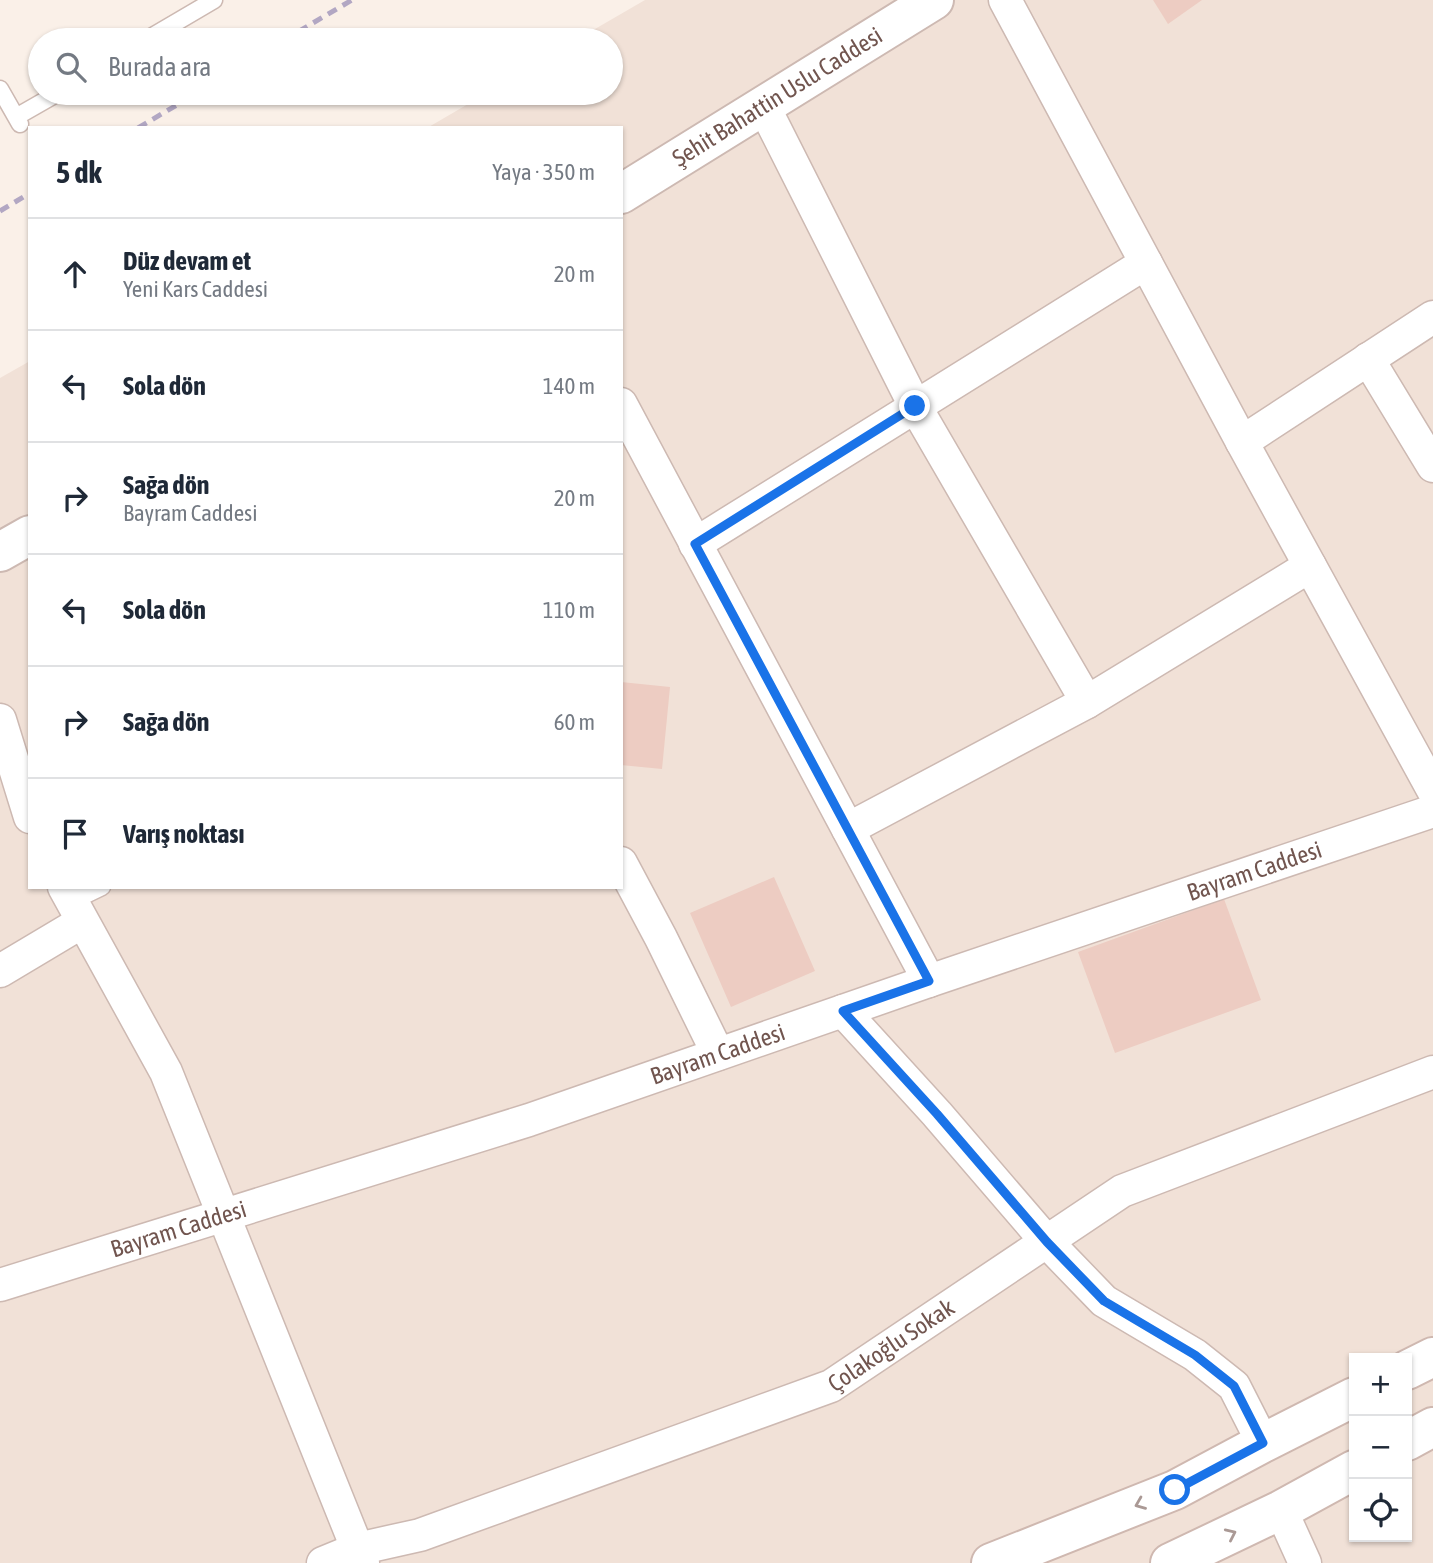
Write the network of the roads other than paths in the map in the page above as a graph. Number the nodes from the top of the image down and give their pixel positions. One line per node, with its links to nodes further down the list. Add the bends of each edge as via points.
1 (214, 0): 4 (lane)
2 (934, 0): 7 (main road, Şehit Bahattin Uslu Caddesi)
3 (1005, 0): 9 (street)
4 (166, 28)
5 (0, 89): 6 (lane, via 19,122)
6 (42, 105)
7 (763, 105): 8 (main road, Şehit Bahattin Uslu Caddesi); 12 (street)
8 (623, 193)
9 (1146, 263): 12 (street); 14 (street)
10 (1433, 317): 11 (street)
11 (1368, 359): 14 (street); 15 (street)
12 (915, 406): 17 (street); 20 (street)
13 (623, 408): 17 (street)
14 (1242, 442): 19 (street)
15 (1433, 466)
16 (28, 536): 18 (main road)
17 (695, 544): 25 (street)
18 (0, 552)
19 (1310, 566): 20 (street); 22 (street)
20 (1087, 702): 25 (street)
21 (0, 720): 23 (street)
22 (1433, 790)
23 (28, 811)
24 (1433, 811): 30 (street, Bayram Caddesi)
25 (848, 829): 30 (street)
26 (623, 867): 32 (street)
27 (98, 889): 28 (lane)
28 (72, 904): 29 (street); 34 (street, via 166,1072)
29 (0, 971)
30 (929, 981): 31 (street, Bayram Caddesi)
31 (843, 1011): 32 (street, Bayram Caddesi); 35 (street)
32 (718, 1054): 34 (street, Bayram Caddesi, via 529,1120)
33 (1433, 1072): 35 (street, Çolakoğlu Sokak, via 1122,1191)
34 (223, 1216): 36 (street, Bayram Caddesi); 45 (street)
35 (1047, 1242): 42 (street, via 1104,1301 1195,1355 1234,1386); 45 (street, Çolakoğlu Sokak, via 831,1386)
36 (0, 1285)
37 (1433, 1357): 38 (main road)
38 (1412, 1368)
39 (1349, 1399): 42 (main road)
40 (1433, 1427): 41 (main road)
41 (1412, 1438)
42 (1263, 1443): 47 (main road, one-way to 47, via 1175,1490)
43 (1349, 1473): 44 (main road)
44 (1281, 1510): 48 (main road, one-way to 44); 49 (street)
45 (360, 1556): 46 (street, Çolakoğlu Sokak)
46 (323, 1563)
47 (991, 1563)
48 (1170, 1563)
49 (1305, 1563)

